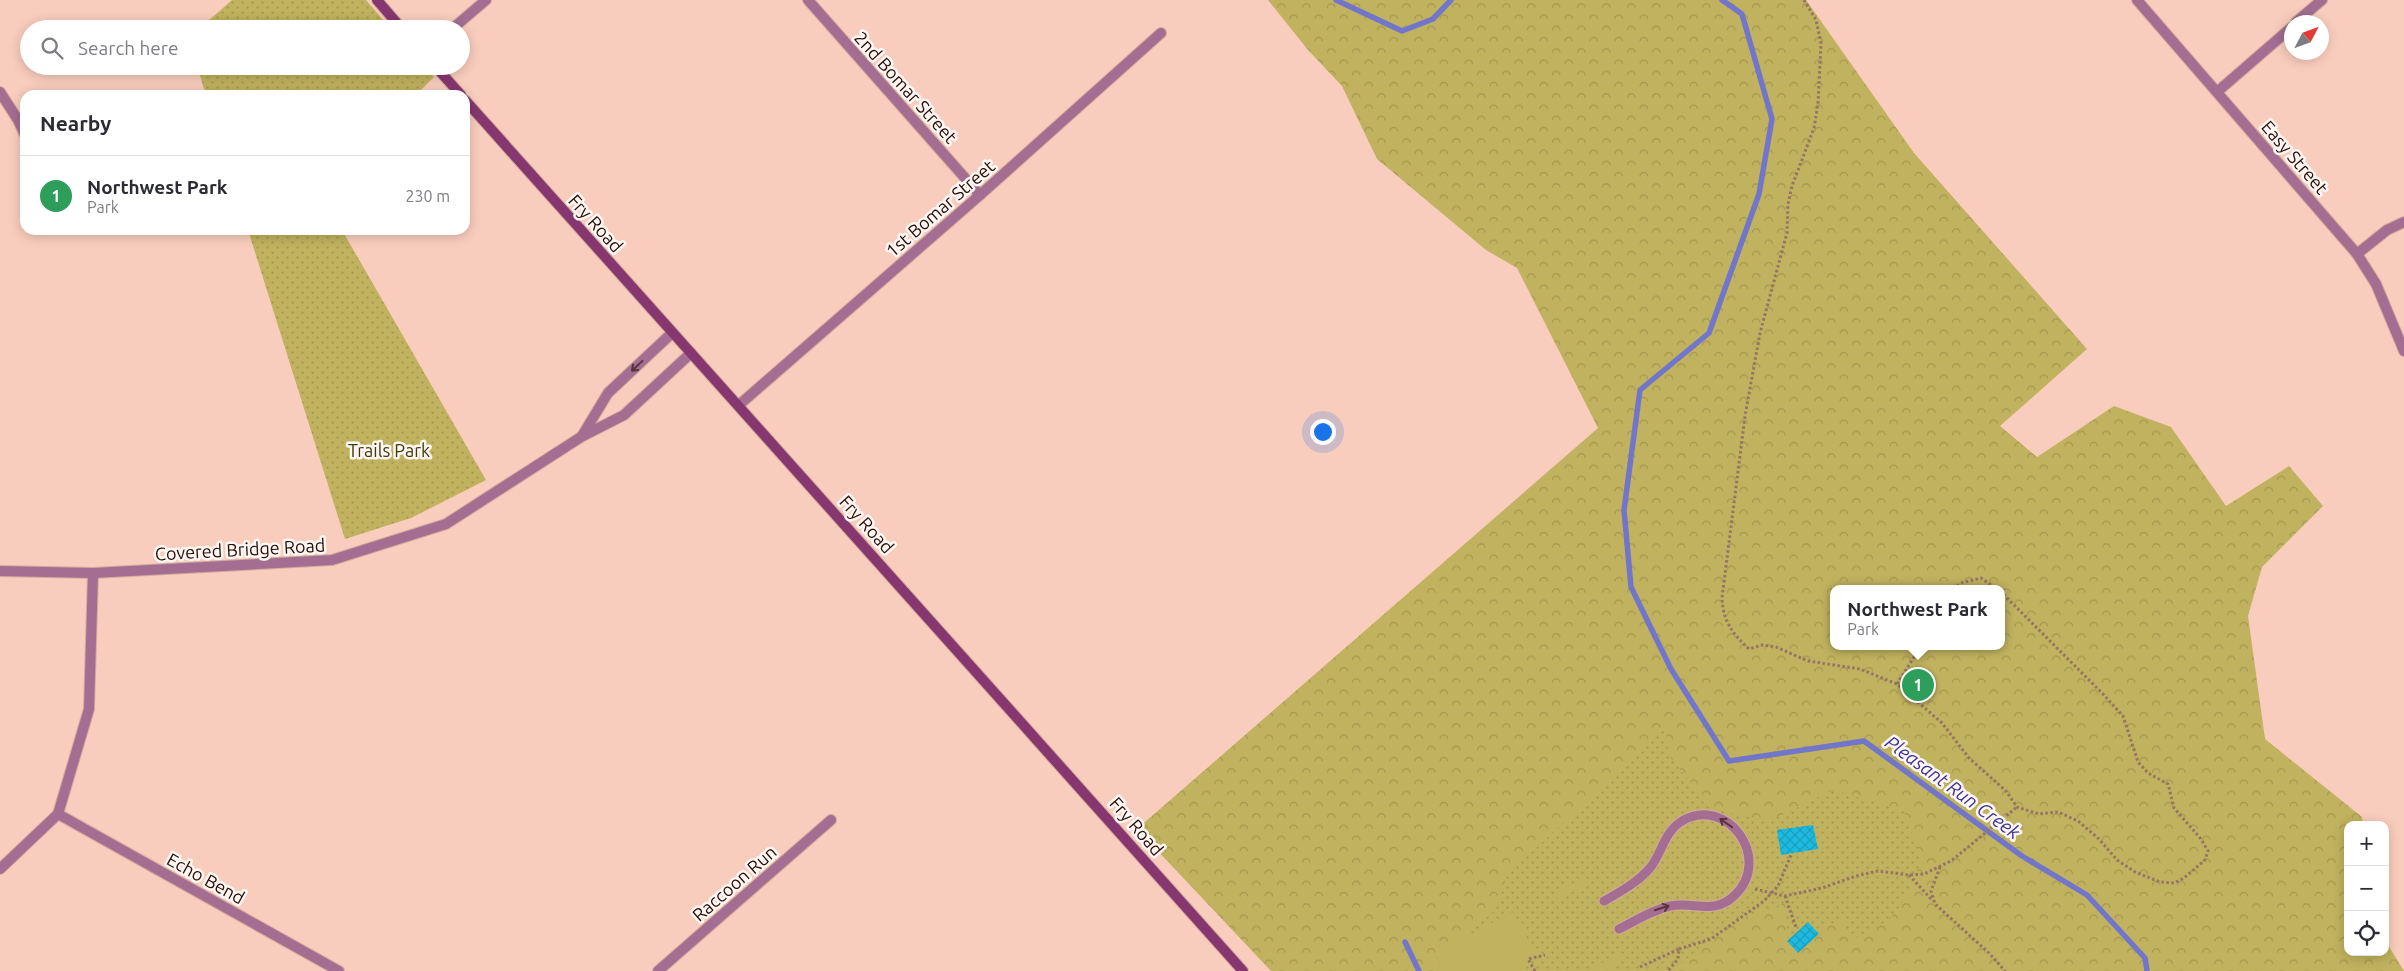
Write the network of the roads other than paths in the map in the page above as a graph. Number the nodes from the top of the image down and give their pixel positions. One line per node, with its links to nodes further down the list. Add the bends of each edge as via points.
1 (377, 0): 7 (street)
2 (486, 0): 8 (street)
3 (808, 0): 17 (street, 2nd Bomar Street)
4 (2137, 0): 14 (street, Easy Street)
5 (2322, 0): 6 (street)
6 (2304, 15)
7 (394, 20)
8 (463, 20)
9 (1161, 33): 17 (street, 1st Bomar Street)
10 (2284, 34): 14 (street)
11 (443, 75): 12 (street)
12 (457, 90)
13 (0, 92): 16 (street)
14 (2217, 92): 19 (street, Easy Street)
15 (470, 106): 20 (street, Fry Road)
16 (20, 124)
17 (980, 195): 23 (street, 1st Bomar Street)
18 (2404, 222): 19 (street, via 2387,230)
19 (2357, 254): 21 (street, Easy Street, via 2376,284)
20 (672, 332): 22 (street, Fry Road); 24 (street, one-way to 24, via 608,393)
21 (2404, 351)
22 (691, 353): 23 (street, Fry Road); 24 (street, Covered Bridge Road, via 624,416)
23 (739, 405): 34 (street, Fry Road)
24 (581, 437): 26 (street, Covered Bridge Road, via 446,524 332,560)
25 (0, 571): 26 (street, Covered Bridge Road)
26 (93, 573): 27 (street, via 89,709)
27 (58, 814): 29 (street); 32 (street, Echo Bend)
28 (831, 820): 33 (street, Raccoon Run)
29 (0, 869)
30 (1604, 901): 31 (lane, one-way to 30, via 1659,908 1723,904 1736,895 1748,877 1750,853 1740,833 1722,819 1700,814 1680,822 1666,836 1649,869)
31 (1618, 929)
32 (339, 971)
33 (658, 971)
34 (1243, 971)

